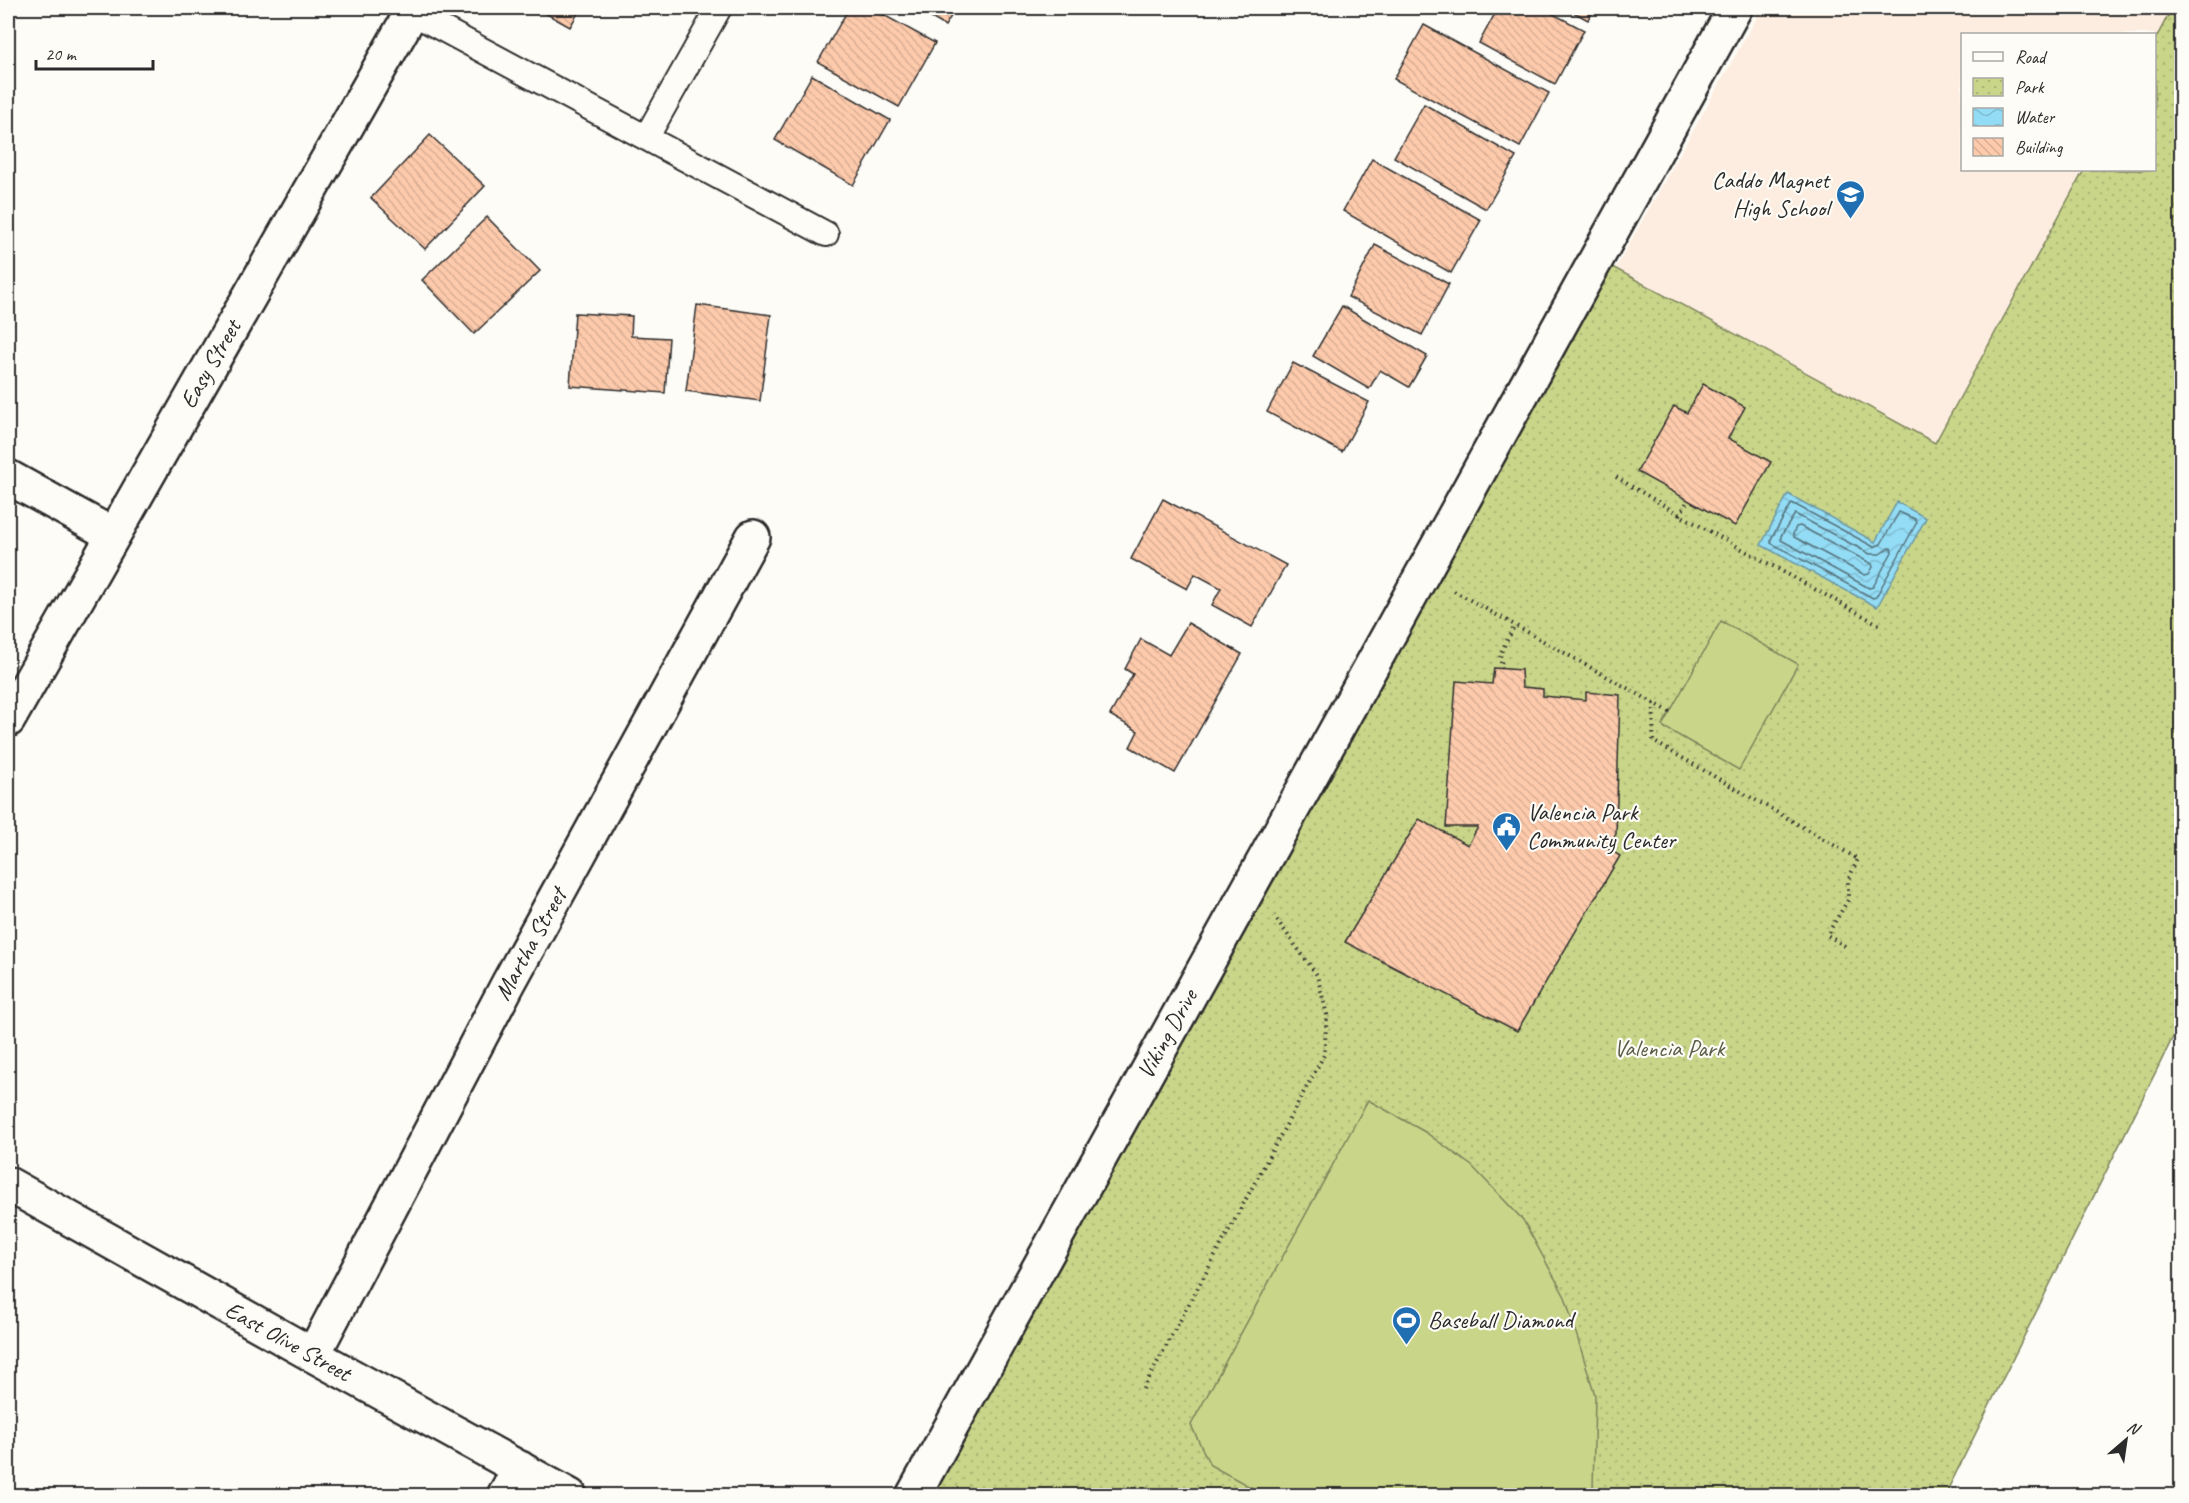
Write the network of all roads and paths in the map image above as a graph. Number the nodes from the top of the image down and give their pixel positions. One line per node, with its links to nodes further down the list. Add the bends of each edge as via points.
1 (719, 8): 4 (lane)
2 (1735, 8): 12 (street, Viking Drive)
3 (412, 10): 4 (lane); 10 (street, Easy Street)
4 (646, 138): 5 (lane)
5 (826, 234)
6 (8, 477): 10 (street)
7 (1616, 477): 9 (path)
8 (1688, 500): 9 (path)
9 (1680, 515): 14 (path)
10 (113, 535): 18 (street, Easy Street)
11 (753, 537): 22 (street, Martha Street, via 502,995)
12 (1422, 572): 13 (path); 27 (street, Viking Drive)
13 (1515, 625): 15 (path, via 1500,654); 16 (path)
14 (1880, 626)
15 (1502, 669)
16 (1654, 702): 17 (path); 20 (path, via 1653,741 1858,859 1848,880 1848,900 1827,935)
17 (1670, 712)
18 (8, 720)
19 (1271, 913): 23 (path, via 1317,975 1326,1015 1324,1055)
20 (1848, 948)
21 (11, 1195): 22 (street, East Olive Street)
22 (313, 1355): 24 (street, East Olive Street)
23 (1143, 1389)
24 (520, 1468): 25 (street); 26 (street, East Olive Street)
25 (504, 1496)
26 (570, 1496)
27 (913, 1496)

